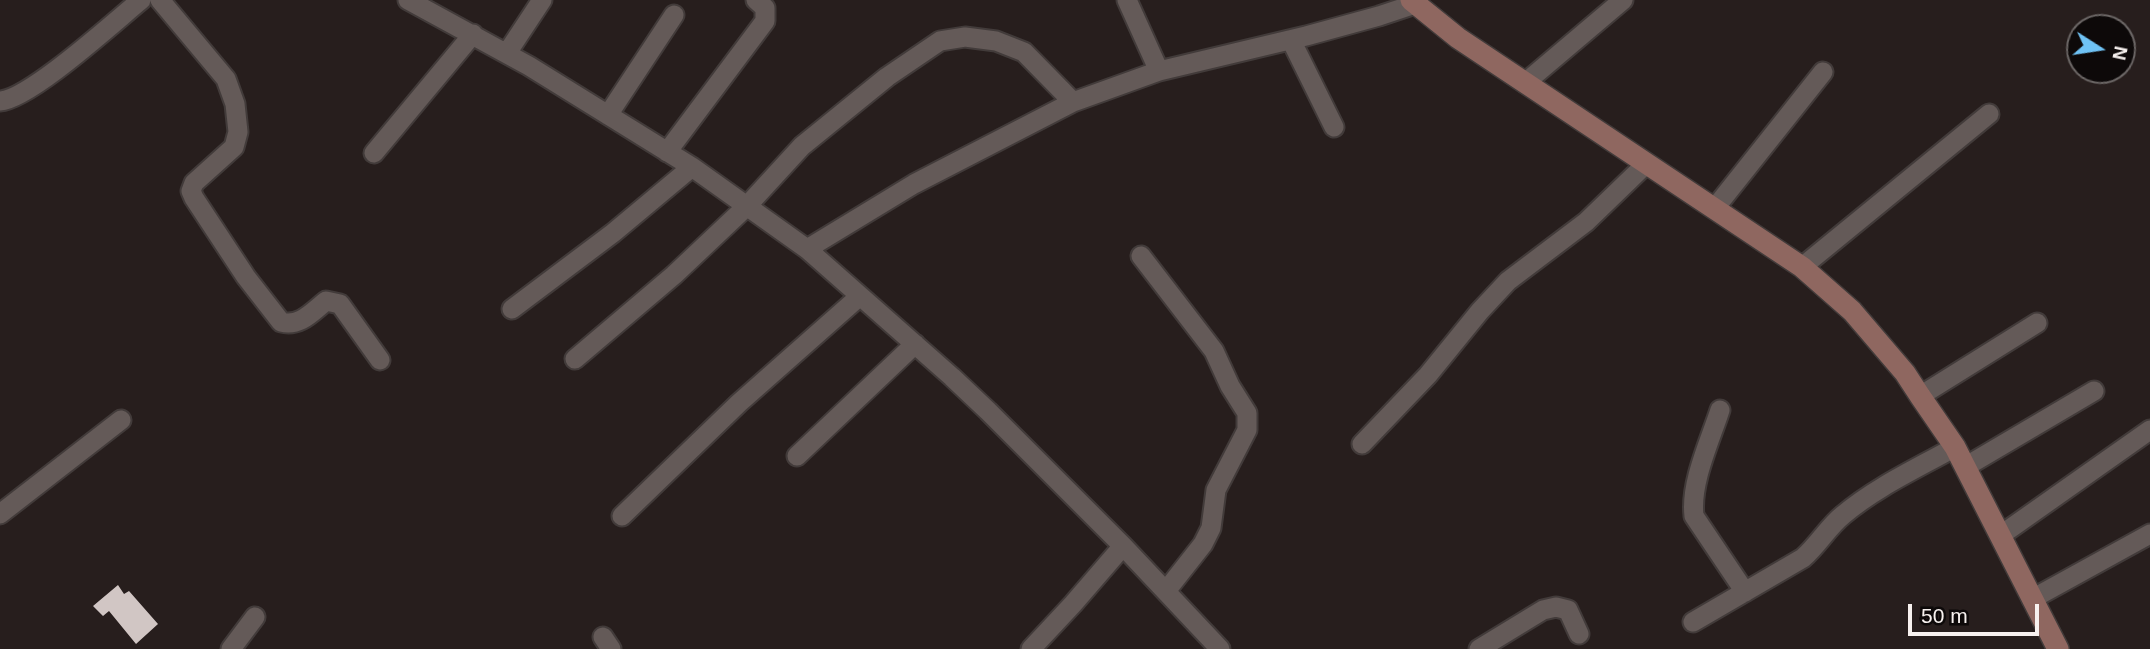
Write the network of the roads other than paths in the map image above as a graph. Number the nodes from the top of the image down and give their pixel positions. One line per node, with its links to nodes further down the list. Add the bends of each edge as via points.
1 (141, 0): 17 (street, via 34,86)
2 (160, 0): 35 (street, via 226,79 235,104 238,132 234,147 194,183 194,198 281,322 300,321 326,301 340,304)
3 (408, 0): 10 (street)
4 (542, 0): 12 (street)
5 (756, 0): 21 (street, via 765,8 765,21)
6 (1127, 0): 13 (street)
7 (1623, 0): 15 (street)
8 (1413, 2): 11 (street); 15 (main road)
9 (674, 15): 19 (street)
10 (473, 34): 12 (street); 22 (street)
11 (1292, 40): 13 (street); 20 (street)
12 (507, 53): 19 (street)
13 (1159, 71): 16 (street)
14 (1823, 72): 26 (street)
15 (1525, 83): 23 (main road)
16 (1073, 102): 25 (street, via 1024,52 996,41 965,37 940,41 802,146); 27 (street, via 914,184)
17 (3, 103)
18 (1989, 114): 29 (street)
19 (608, 115): 21 (street)
20 (1334, 127)
21 (667, 152): 24 (street)
22 (374, 153)
23 (1646, 164): 26 (main road); 41 (street, via 1586,222 1508,281)
24 (692, 167): 25 (street); 31 (street)
25 (747, 206): 27 (street); 34 (street)
26 (1714, 208): 29 (main road)
27 (807, 248): 30 (street)
28 (1141, 256): 50 (street, via 1214,351 1247,413 1247,430 1216,489 1211,528)
29 (1802, 267): 37 (main road, via 1852,311)
30 (860, 296): 33 (street); 46 (street, via 739,403)
31 (512, 309)
32 (2037, 323): 37 (street)
33 (915, 344): 43 (street); 49 (street)
34 (575, 359)
35 (380, 360)
36 (2094, 391): 44 (street)
37 (1920, 396): 42 (main road)
38 (1720, 410): 51 (street, via 1692,504 1694,516)
39 (121, 420): 45 (street)
40 (2150, 430): 47 (street)
41 (1362, 444)
42 (1955, 447): 44 (main road); 51 (street, via 1858,504 1803,558)
43 (797, 456)
44 (1965, 467): 47 (main road)
45 (0, 514)
46 (622, 516)
47 (2001, 534): 52 (main road)
48 (2150, 534): 52 (street)
49 (1123, 546): 50 (street); 57 (street)
50 (1166, 591): 58 (street)
51 (1745, 592): 54 (street)
52 (2032, 599): 60 (main road)
53 (255, 617): 56 (street)
54 (1693, 622)
55 (1579, 634): 59 (street, via 1568,610 1556,607 1531,616)
56 (231, 649)
57 (1031, 649)
58 (1220, 649)
59 (1479, 649)
60 (2058, 649)

